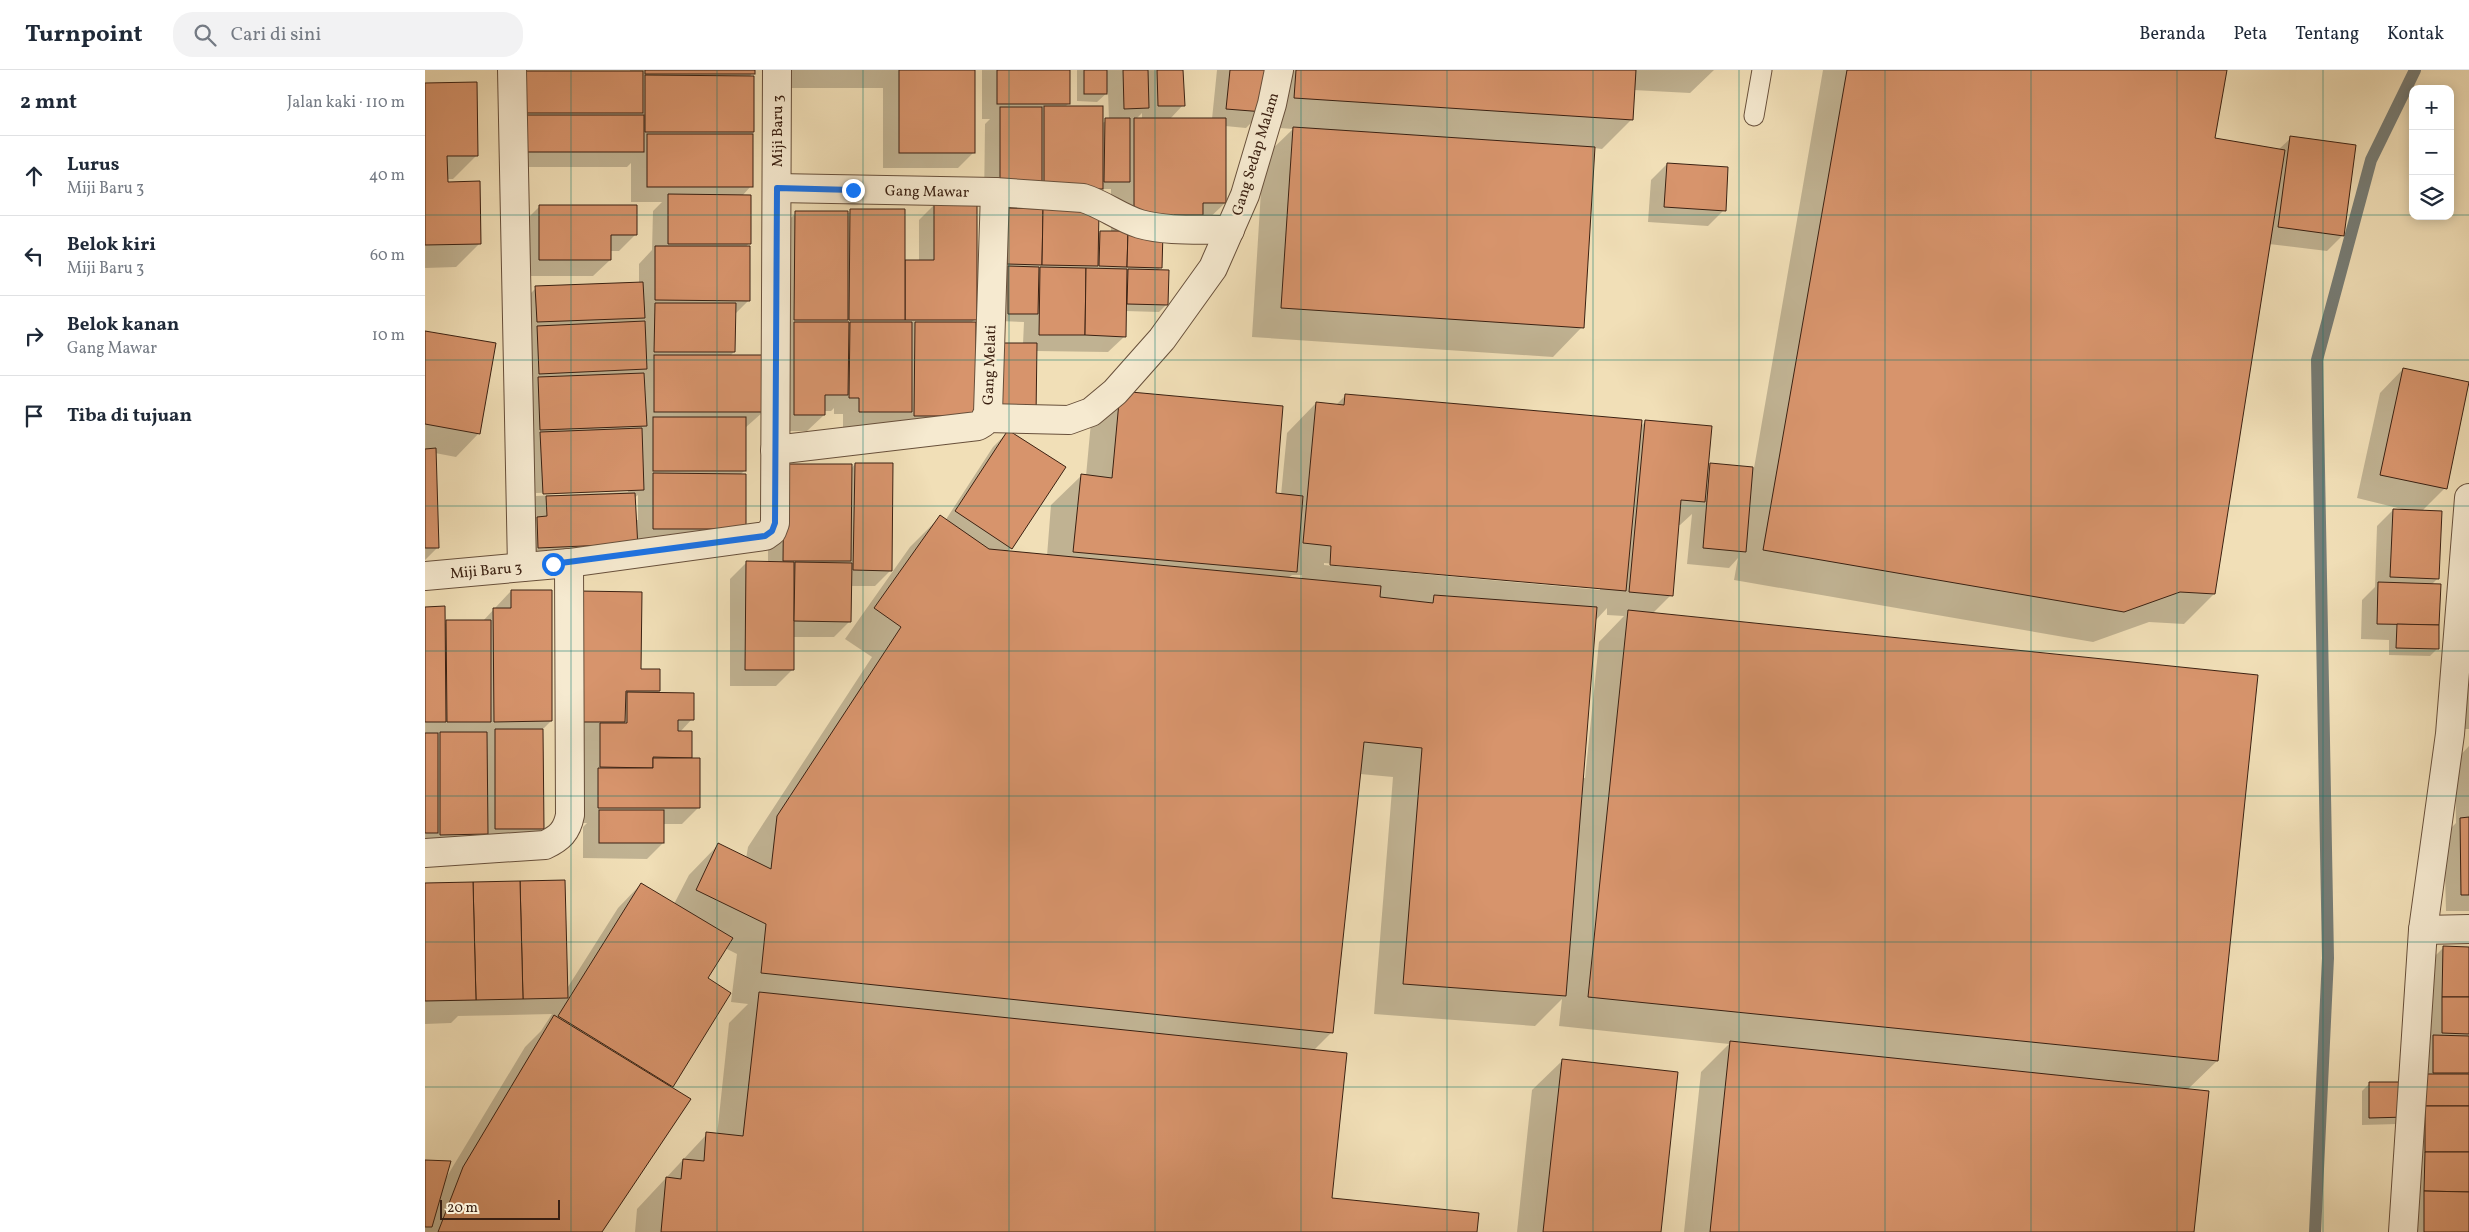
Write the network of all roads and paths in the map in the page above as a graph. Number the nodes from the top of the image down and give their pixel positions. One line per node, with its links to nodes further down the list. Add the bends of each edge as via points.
1 (512, 70): 14 (street)
2 (777, 70): 6 (street, Miji Baru 3)
3 (1279, 70): 8 (street, Gang Sedap Malam, via 1245,195)
4 (1762, 70): 5 (lane)
5 (1754, 116)
6 (777, 188): 7 (street, Gang Mawar); 10 (street, Miji Baru 3)
7 (991, 192): 8 (street, Gang Mawar, via 1083,198 1140,224); 9 (street, Gang Melati)
8 (1230, 230): 9 (street, Gang Sedap Malam, via 1213,268 1168,331 1100,406 1069,420)
9 (987, 418): 10 (street, Gang Melati, via 978,426)
10 (775, 450): 13 (street, Miji Baru 3, via 775,523 765,536)
11 (2469, 498): 12 (street)
12 (2467, 540): 16 (street)
13 (569, 563): 14 (street, Miji Baru 3); 17 (street, via 568,826 556,840 545,845)
14 (522, 566): 15 (street, Miji Baru 3)
15 (425, 576)
16 (2459, 734): 19 (street)
17 (425, 854)
18 (2469, 929): 19 (street)
19 (2423, 930): 20 (street)
20 (2403, 1232)

